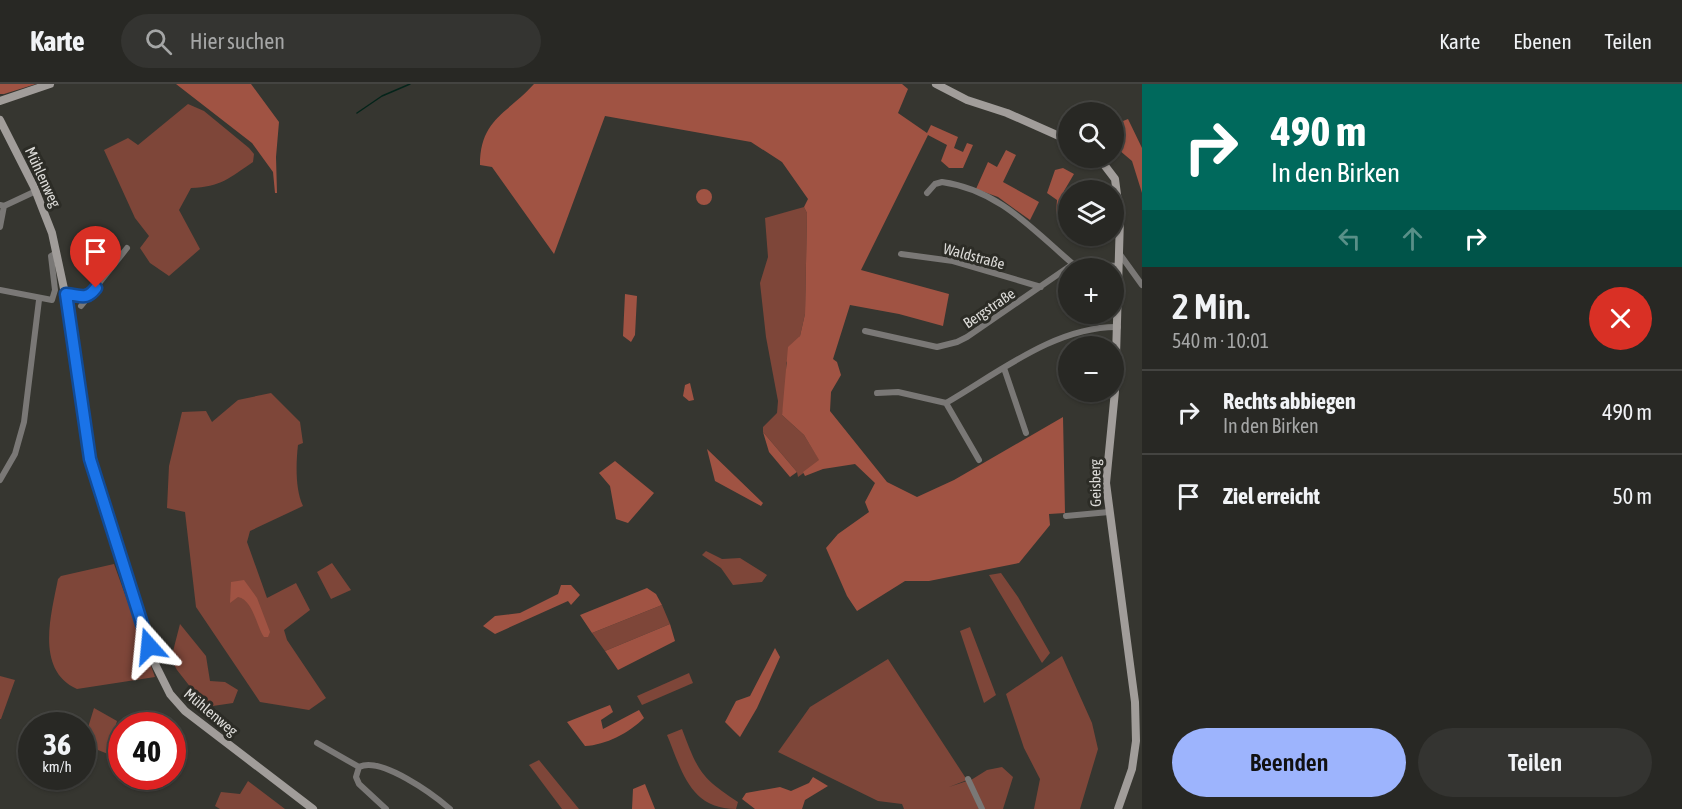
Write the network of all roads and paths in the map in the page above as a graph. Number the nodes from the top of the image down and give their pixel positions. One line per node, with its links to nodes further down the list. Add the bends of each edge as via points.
1 (50, 84): 3 (street)
2 (936, 84): 5 (street)
3 (0, 101)
4 (0, 120): 7 (street, Mühlenweg)
5 (1058, 136)
6 (1108, 168): 13 (street, Geisberg, via 1117,186)
7 (36, 191): 9 (street); 12 (street, Mühlenweg)
8 (927, 193): 15 (street, via 942,182 995,199 1024,218)
9 (2, 206): 10 (street)
10 (0, 227)
11 (127, 248): 22 (street)
12 (56, 253): 21 (street, Mühlenweg); 23 (street, via 51,256 55,295 52,300)
13 (1119, 253): 16 (street, Geisberg); 18 (street)
14 (901, 254): 19 (street, Waldstraße, via 952,261)
15 (1067, 258)
16 (1119, 258)
17 (1058, 275): 19 (street, Bergstraße)
18 (1142, 285)
19 (1041, 288): 27 (street, Bergstraße, via 945,346)
20 (0, 290): 23 (street)
21 (66, 294): 22 (street); 39 (street, Mühlenweg, via 90,459 149,646 166,686 185,711)
22 (89, 297): 24 (street)
23 (39, 300): 33 (street, via 24,422 15,454)
24 (81, 306)
25 (1118, 324): 26 (street, Geisberg)
26 (1118, 327): 28 (street, via 1098,327 1031,351); 34 (street, Geisberg, via 1106,483)
27 (865, 331)
28 (1004, 368): 30 (street); 31 (street)
29 (877, 393): 30 (street, via 898,392)
30 (946, 403): 32 (street)
31 (1026, 433)
32 (979, 460)
33 (0, 480)
34 (1109, 512): 35 (street); 43 (street, Geisberg, via 1135,702 1132,769)
35 (1066, 516)
36 (317, 743): 37 (street)
37 (359, 767): 40 (street, via 359,784); 41 (street, via 368,765 392,772 423,788)
38 (968, 779): 42 (street)
39 (314, 809)
40 (386, 809)
41 (450, 809)
42 (982, 809)
43 (1118, 809)

